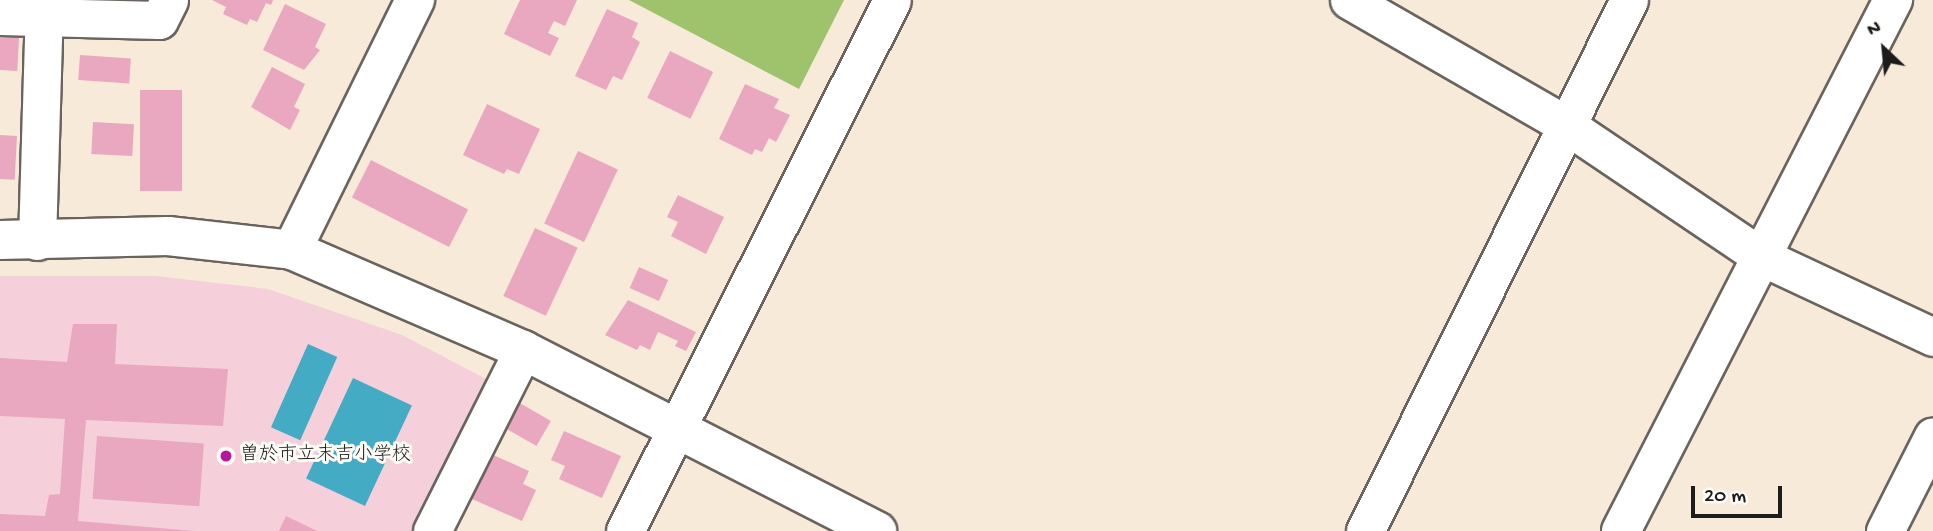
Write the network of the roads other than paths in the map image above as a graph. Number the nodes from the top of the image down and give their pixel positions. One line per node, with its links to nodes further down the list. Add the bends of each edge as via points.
1 (169, 0): 7 (street, via 159,20)
2 (415, 0): 11 (street)
3 (892, 0): 15 (street)
4 (1349, 0): 9 (street)
5 (1629, 0): 9 (street)
6 (1894, 0): 12 (street)
7 (44, 8): 8 (street); 10 (street)
8 (0, 16)
9 (1566, 125): 12 (street); 20 (street)
10 (18, 241): 11 (street, via 168,236)
11 (292, 250): 14 (street)
12 (1760, 256): 13 (street); 21 (street)
13 (1933, 337)
14 (523, 350): 15 (street); 17 (street)
15 (675, 432): 18 (street); 19 (street)
16 (1933, 436): 22 (street)
17 (432, 531)
18 (625, 531)
19 (877, 531)
20 (1364, 531)
21 (1621, 531)
22 (1885, 531)

